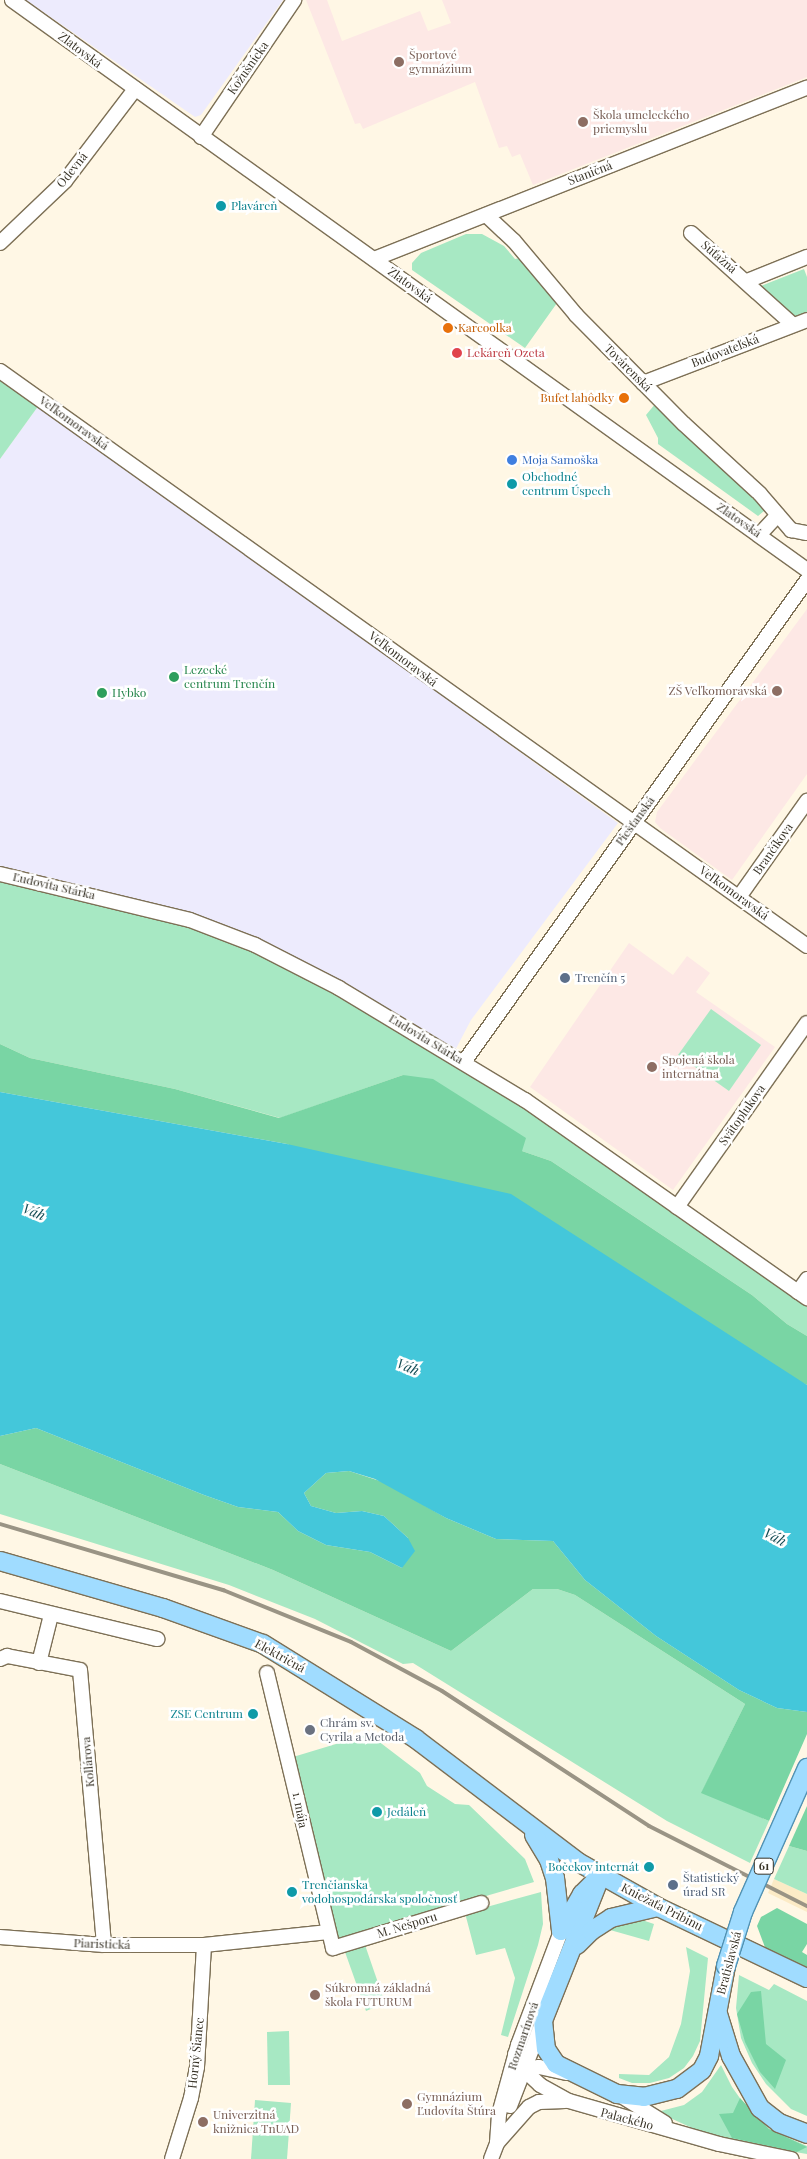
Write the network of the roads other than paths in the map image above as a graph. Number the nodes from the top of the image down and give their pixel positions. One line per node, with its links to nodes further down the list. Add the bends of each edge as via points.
1 (12, 0): 4 (street, Zlatovská)
2 (294, 0): 5 (street, Kožušnícka)
3 (807, 88): 6 (street, Staničná)
4 (135, 90): 5 (street, Zlatovská); 8 (street, Odevná, via 65,181)
5 (201, 137): 10 (street, Zlatovská)
6 (486, 215): 10 (street, Staničná); 15 (street, Továrenská, via 514,241 576,316)
7 (691, 233): 11 (street, Súťažná)
8 (0, 243)
9 (807, 257): 11 (street, Súťažná)
10 (374, 259): 18 (street, Zlatovská)
11 (747, 281): 13 (street, Súťažná)
12 (807, 320): 13 (street, Budovateľská)
13 (793, 325): 15 (street, Budovateľská)
14 (0, 371): 22 (street, Veľkomoravská)
15 (643, 383): 16 (street, Továrenská)
16 (778, 515): 17 (street, Továrenská, via 791,530); 18 (street)
17 (807, 533)
18 (760, 534): 19 (street, Zlatovská)
19 (807, 570)
20 (807, 580): 22 (street, Piešťanská)
21 (807, 801): 24 (street, Brančíkova)
22 (634, 822): 24 (street, Veľkomoravská); 27 (street, Piešťanská)
23 (0, 874): 27 (street, Ľudovíta Stárka, via 190,920 255,945 339,988)
24 (739, 897): 25 (street, Veľkomoravská)
25 (807, 946)
26 (807, 1024): 28 (street, Svätoplukova)
27 (464, 1062): 28 (street, Ľudovíta Stárka)
28 (677, 1207): 30 (street, Ľudovíta Stárka)
29 (807, 1279): 30 (street)
30 (802, 1295)
31 (0, 1560): 39 (main road, Električná, via 163,1608 262,1644 416,1739)
32 (0, 1601): 33 (street)
33 (51, 1615): 34 (street); 36 (street)
34 (157, 1639)
35 (0, 1659): 36 (street, via 7,1656)
36 (39, 1662): 46 (street, Kollárova, via 80,1670)
37 (267, 1672): 44 (street, 1. mája)
38 (807, 1768): 51 (main road, Bratislavská / 61, bridge, via 744,1912 726,1966)
39 (524, 1822): 40 (main road, Kniežaťa Pribinu); 43 (main road, via 549,1860 557,1886)
40 (601, 1875): 42 (main road, Kniežaťa Pribinu); 43 (main road, via 582,1894); 49 (main road)
41 (481, 1903): 48 (street, M. Nešporu)
42 (658, 1907): 49 (main road, via 611,1918 591,1931); 50 (main road, Kniežaťa Pribinu)
43 (561, 1931): 53 (street, Rozmarínová)
44 (328, 1932): 47 (street); 48 (street, 1. mája)
45 (0, 1937): 46 (street, Piaristická)
46 (104, 1945): 47 (street, Piaristická)
47 (204, 1945): 62 (street, Horný Šianec, via 197,2067)
48 (333, 1948)
49 (570, 1952): 52 (main road)
50 (807, 1978)
51 (717, 2011): 57 (main road, via 709,2056 696,2076 667,2093 644,2097); 60 (main road, Bratislavská / 61, via 731,2056 755,2100 779,2123)
52 (543, 2021): 54 (street, Rozmarínová); 56 (main road, via 543,2040 552,2060)
53 (515, 2054): 54 (street, Palackého); 55 (street, Rozmarínová)
54 (523, 2069): 55 (street); 56 (street, via 539,2067); 58 (street, Palackého, via 549,2092); 61 (street, Rozmarínová)
55 (510, 2074): 61 (street, Rozmarínová, via 499,2114)
56 (575, 2076): 57 (main road)
57 (617, 2094): 59 (street, Palackého)
58 (569, 2101): 59 (street, Palackého); 61 (street, Palackého, via 539,2102 529,2107)
59 (686, 2134): 64 (street, Palackého)
60 (807, 2134)
61 (497, 2143): 63 (street, Rozmarínová)
62 (172, 2159)
63 (491, 2159)
64 (791, 2159)

